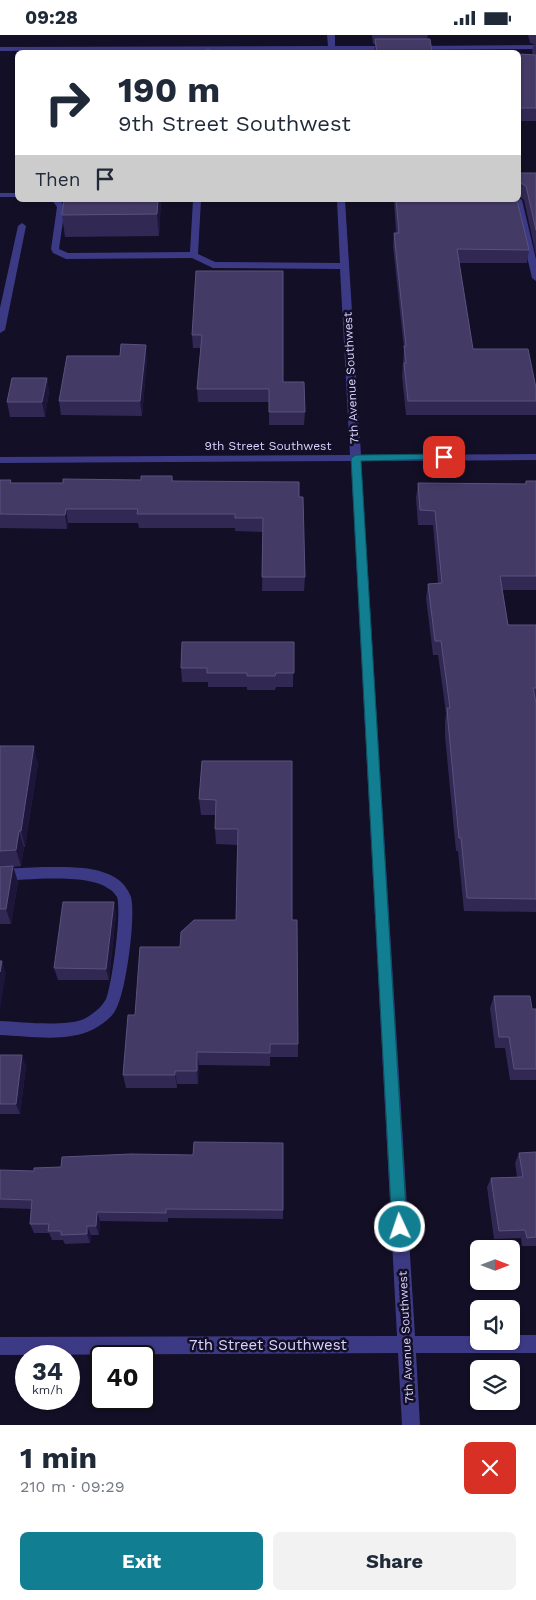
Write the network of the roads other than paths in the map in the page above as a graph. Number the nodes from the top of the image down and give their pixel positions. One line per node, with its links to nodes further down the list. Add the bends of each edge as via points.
1 (331, 35): 8 (street)
2 (480, 37): 9 (street)
3 (536, 47): 9 (street)
4 (398, 48): 8 (street)
5 (407, 48): 9 (street)
6 (0, 49): 7 (street)
7 (184, 50): 8 (street)
8 (332, 50)
9 (483, 50)
10 (0, 195): 11 (street)
11 (15, 195)
12 (57, 202): 17 (street, via 61,207 55,249 66,256)
13 (197, 202): 17 (street)
14 (341, 202): 18 (street, 7th Avenue Southwest)
15 (518, 202): 19 (street)
16 (22, 226): 20 (street)
17 (194, 255): 18 (street, via 212,265 222,266)
18 (345, 267): 22 (street, 7th Avenue Southwest)
19 (536, 278)
20 (0, 331)
21 (536, 457): 22 (street, 9th Street Southwest)
22 (356, 458): 23 (street, 9th Street Southwest); 27 (street, 7th Avenue Southwest)
23 (0, 459)
24 (0, 875): 25 (street, via 90,875 115,885 124,896 125,910 116,990 112,1004 104,1013 85,1026)
25 (0, 1028)
26 (536, 1344): 27 (street, 7th Street Southwest)
27 (406, 1345): 28 (street, 7th Street Southwest); 29 (street, 7th Avenue Southwest)
28 (0, 1346)
29 (411, 1425)

